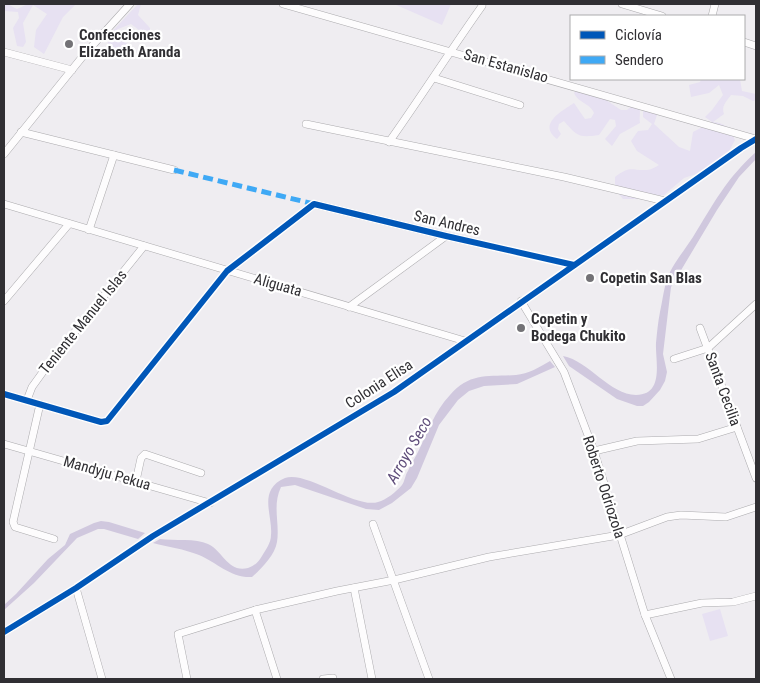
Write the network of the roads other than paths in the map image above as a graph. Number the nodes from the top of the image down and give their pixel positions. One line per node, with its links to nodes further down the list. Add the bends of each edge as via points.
1 (130, 4): 8 (street)
2 (283, 4): 6 (street, San Estanislao)
3 (622, 4): 5 (street)
4 (482, 6): 6 (street)
5 (659, 15)
6 (450, 50): 9 (street); 13 (street, San Estanislao)
7 (4, 52): 8 (street)
8 (72, 70): 12 (street)
9 (434, 78): 10 (street); 14 (street)
10 (520, 105)
11 (306, 124): 14 (street)
12 (21, 132): 15 (street); 16 (street)
13 (756, 139): 18 (street, Colonia Elisa)
14 (389, 142): 18 (street)
15 (4, 154)
16 (114, 155): 17 (street); 21 (street)
17 (174, 170)
18 (666, 200): 24 (street, Colonia Elisa)
19 (4, 204): 20 (street, Aliguata)
20 (69, 224): 21 (street, Aliguata); 26 (street)
21 (89, 230): 23 (street, Aliguata)
22 (446, 236): 24 (street, San Andres); 25 (street, San Andres, via 314,204); 29 (street)
23 (144, 246): 25 (street, Aliguata); 35 (street, Teniente Manuel Islas, via 44,369)
24 (574, 264): 27 (street, Colonia Elisa)
25 (228, 271): 29 (street, Aliguata); 36 (street, via 108,421)
26 (4, 301)
27 (521, 302): 31 (street, Colonia Elisa); 40 (street, Roberto Odriozola, via 564,372)
28 (756, 304): 32 (street)
29 (349, 307): 31 (street, Aliguata)
30 (700, 328): 32 (street, Santa Cecilia)
31 (465, 341): 44 (street, Colonia Elisa, via 394,392)
32 (708, 348): 33 (street); 37 (street, Santa Cecilia)
33 (674, 359)
34 (4, 394): 35 (street)
35 (28, 400): 36 (street)
36 (40, 404): 39 (street)
37 (737, 427): 40 (street, via 698,439 637,441); 42 (street, Santa Cecilia)
38 (4, 444): 39 (street, Mandyju Pekua)
39 (28, 451): 43 (street, Mandyju Pekua); 48 (street, via 13,525)
40 (594, 452): 47 (street, Roberto Odriozola)
41 (202, 472): 43 (street, via 145,454 141,458)
42 (756, 478)
43 (136, 481): 44 (street, Mandyju Pekua)
44 (210, 502): 50 (street, Colonia Elisa)
45 (756, 507): 47 (street, via 726,517 667,517)
46 (373, 524): 49 (street)
47 (619, 535): 49 (street, via 489,557); 54 (street, Roberto Odriozola)
48 (54, 539)
49 (394, 580): 51 (street); 62 (street)
50 (76, 588): 55 (street, Colonia Elisa); 57 (street)
51 (354, 588): 53 (street); 61 (street)
52 (756, 596): 54 (street)
53 (255, 610): 58 (street, via 178,634); 59 (street)
54 (645, 615): 63 (street, Roberto Odriozola)
55 (4, 632)
56 (333, 678): 60 (street)
57 (102, 679)
58 (187, 679)
59 (277, 679)
60 (323, 679)
61 (372, 679)
62 (429, 679)
63 (671, 679)

